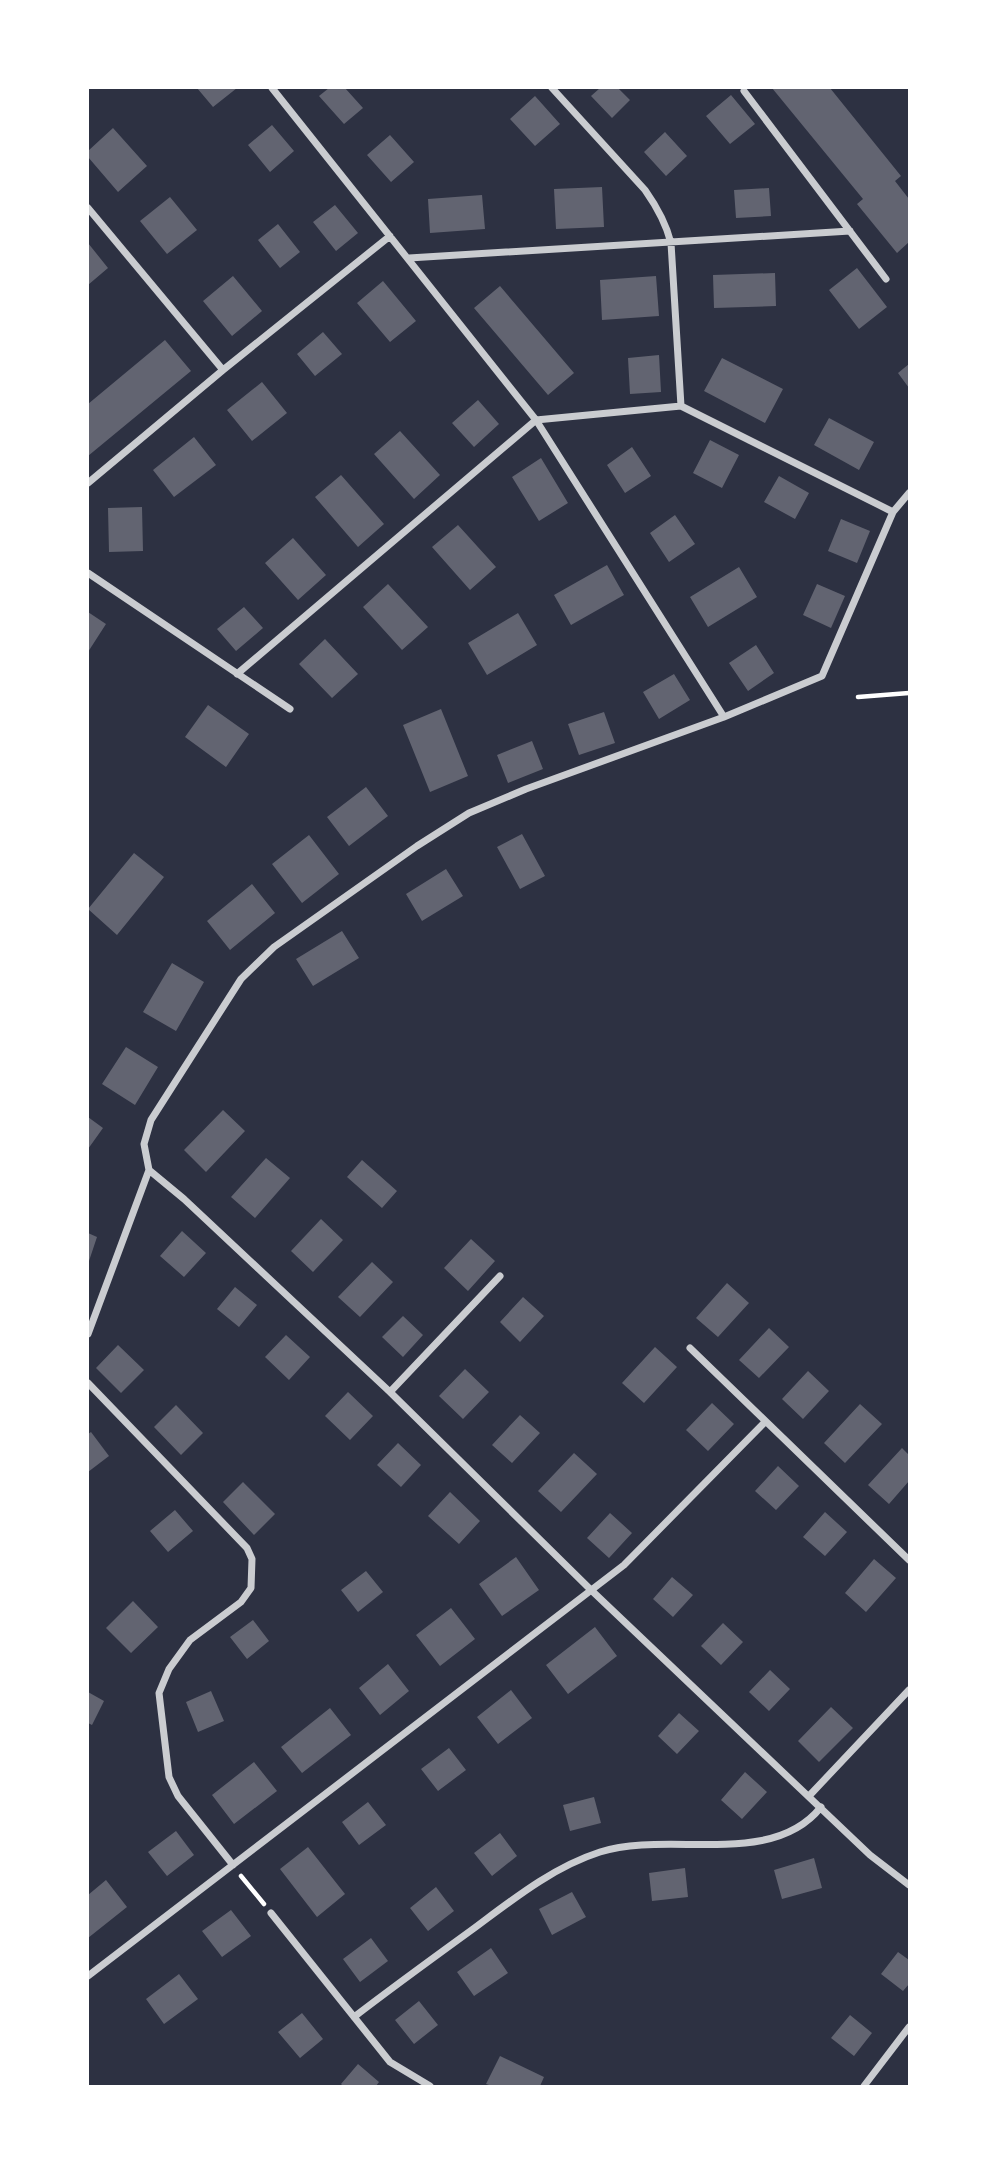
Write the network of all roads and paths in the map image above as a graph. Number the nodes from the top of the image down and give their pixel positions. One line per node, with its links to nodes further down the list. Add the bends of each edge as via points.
1 (272, 88): 6 (street)
2 (552, 88): 7 (street, via 645,190)
3 (744, 92): 5 (street)
4 (88, 208): 10 (street)
5 (850, 231): 7 (street); 9 (street)
6 (390, 236): 8 (street); 10 (street)
7 (671, 243): 8 (street); 11 (street)
8 (409, 258): 12 (street)
9 (886, 279)
10 (223, 370): 13 (street)
11 (681, 406): 12 (street); 15 (street)
12 (536, 420): 17 (street); 21 (street)
13 (88, 483)
14 (909, 494): 15 (street)
15 (893, 512): 21 (street, via 822,676)
16 (88, 573): 17 (street)
17 (237, 674): 20 (street)
18 (909, 692): 19 (path)
19 (858, 697)
20 (289, 709)
21 (724, 717): 22 (street, via 469,813 274,947 241,979 151,1120 144,1144)
22 (149, 1170): 24 (street); 27 (street)
23 (499, 1276): 27 (street)
24 (88, 1334)
25 (691, 1348): 28 (street)
26 (88, 1383): 34 (street, via 238,1538 252,1559 251,1588 241,1602 190,1640 159,1693 169,1777 178,1796)
27 (390, 1392): 30 (street)
28 (765, 1422): 29 (street); 30 (street, via 624,1565)
29 (909, 1560)
30 (590, 1589): 32 (street); 34 (street)
31 (909, 1690): 32 (street)
32 (809, 1796): 33 (street)
33 (821, 1807): 35 (street); 38 (street, via 801,1828 765,1841 630,1845 567,1865 523,1892)
34 (233, 1865): 36 (path); 37 (street)
35 (909, 1885)
36 (271, 1913): 38 (street)
37 (88, 1976)
38 (354, 2017): 40 (street, via 390,2062)
39 (909, 2027): 41 (street)
40 (430, 2087)
41 (864, 2087)

